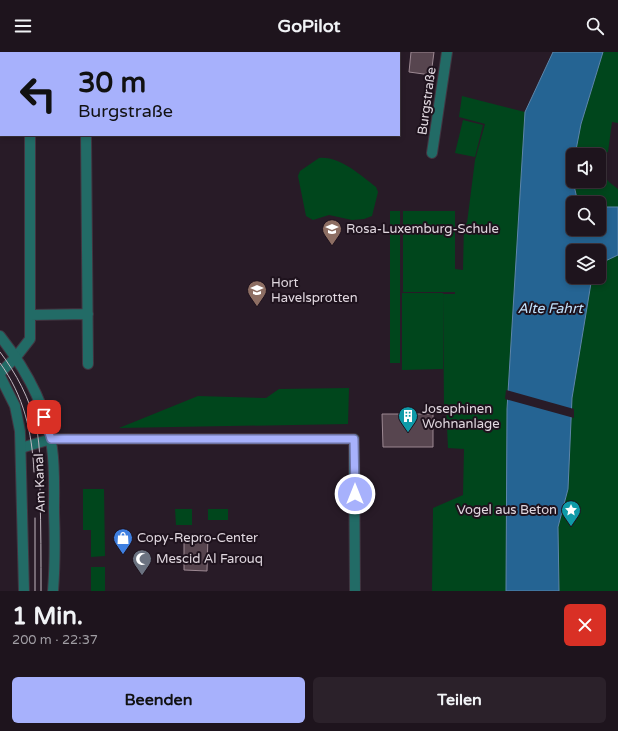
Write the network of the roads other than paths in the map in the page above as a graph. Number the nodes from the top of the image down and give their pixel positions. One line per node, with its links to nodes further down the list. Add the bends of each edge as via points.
1 (447, 52): 4 (street, Burgstraße)
2 (30, 136): 6 (street, Am Kanal)
3 (86, 136): 5 (street)
4 (432, 153)
5 (88, 314): 6 (street); 9 (street)
6 (30, 315): 8 (street, Am Kanal, via 30,339)
7 (0, 336): 8 (street)
8 (16, 357): 10 (street, Am Kanal); 11 (street, Am Kanal, via 37,396)
9 (88, 364)
10 (0, 374): 12 (street, Am Kanal, via 15,406)
11 (51, 439): 12 (street); 14 (street, Am Kanal, via 54,475); 15 (street, via 354,439)
12 (21, 448): 13 (street, Am Kanal)
13 (24, 591)
14 (53, 591)
15 (355, 591)

